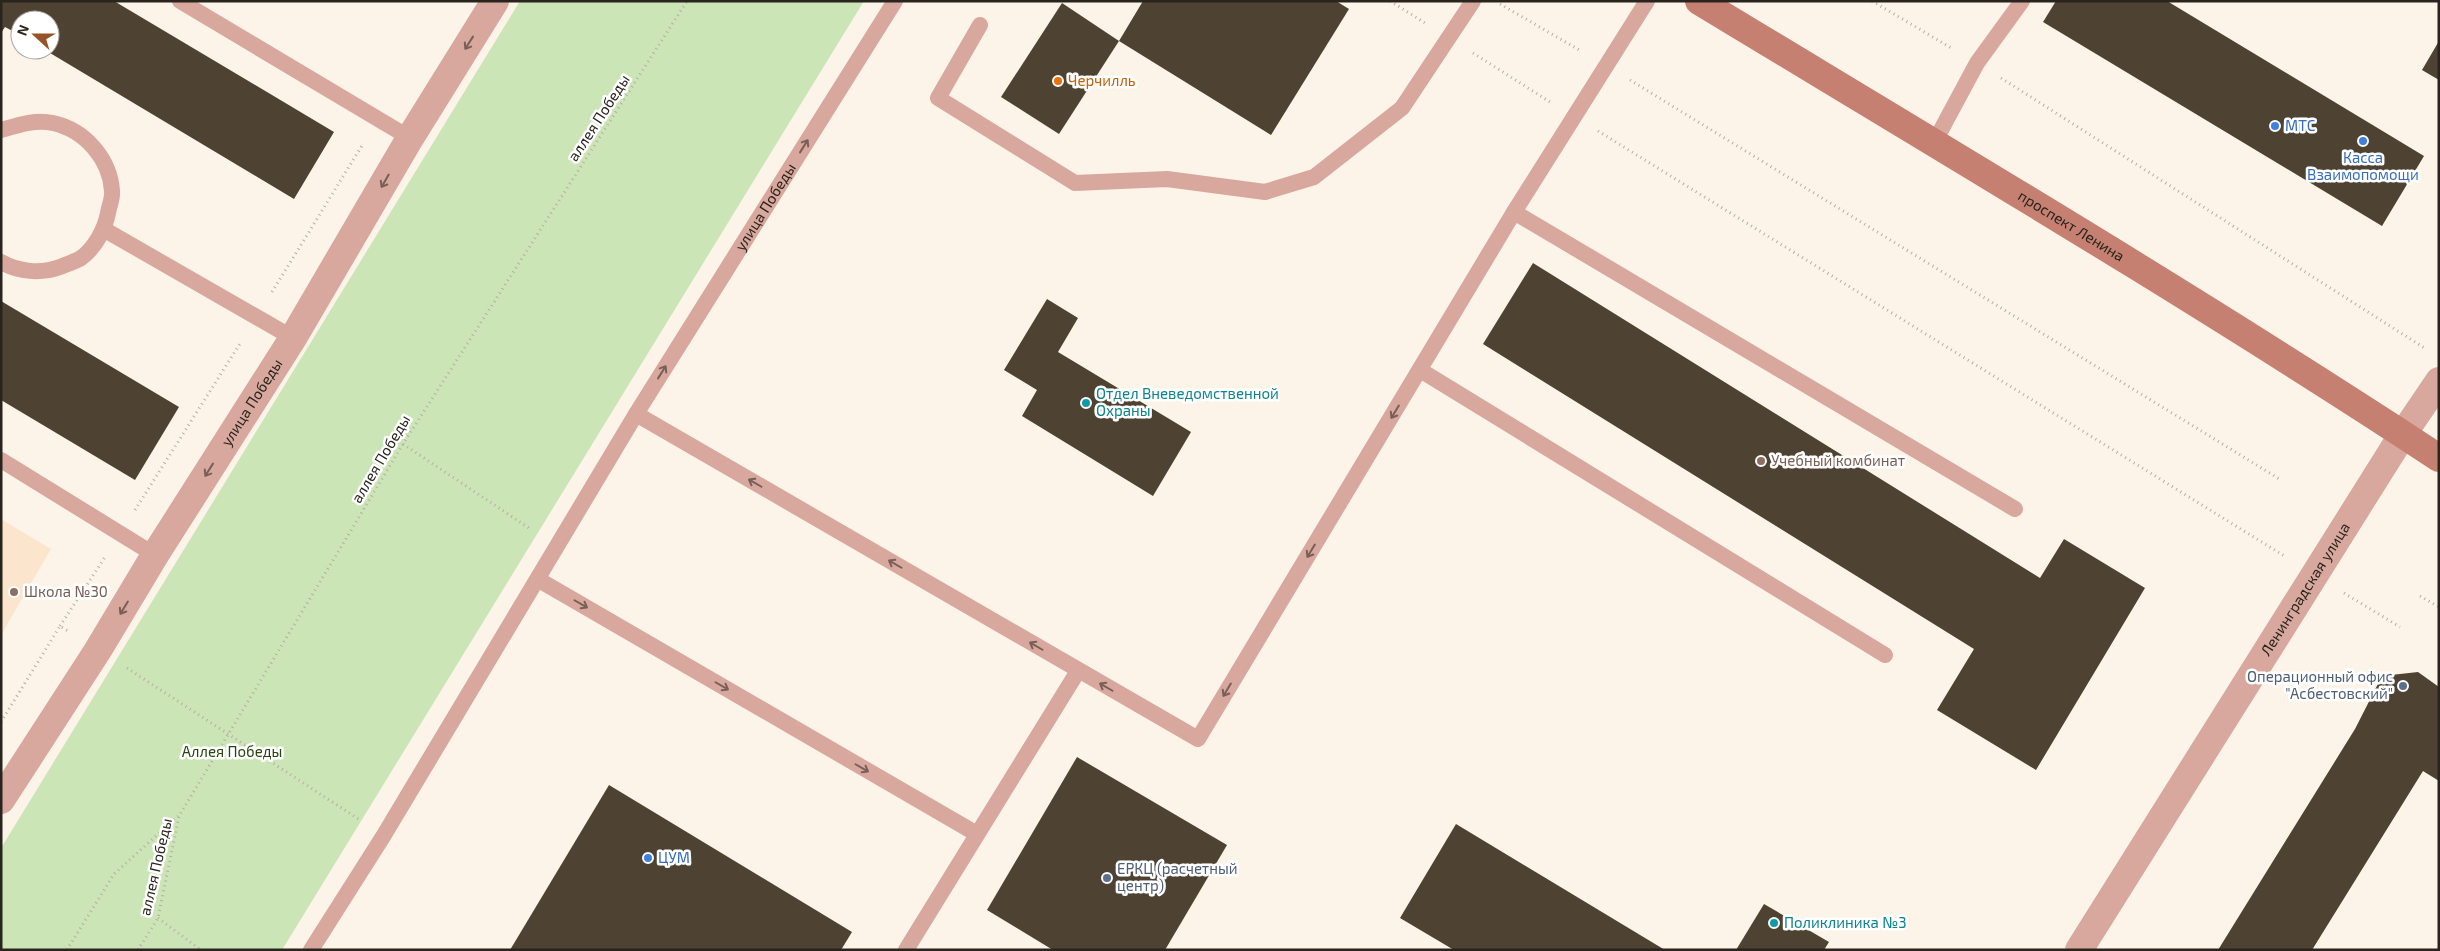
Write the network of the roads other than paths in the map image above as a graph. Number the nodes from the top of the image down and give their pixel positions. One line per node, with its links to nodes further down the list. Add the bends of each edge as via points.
1 (180, 1): 10 (lane)
2 (495, 1): 10 (street, улица Победы, one-way to 10)
3 (894, 1): 18 (lane, улица Победы, one-way to 3)
4 (1473, 1): 8 (lane, via 1402,108 1314,177 1265,192 1167,179 1075,183 938,98)
5 (1647, 1): 12 (lane)
6 (1699, 1): 11 (street, проспект Ленина)
7 (2022, 1): 11 (lane, via 1977,63)
8 (980, 25)
9 (1, 130): 13 (lane, via 25,122 53,123 76,132 96,149 106,166 112,192)
10 (410, 138): 15 (street, улица Победы, one-way to 15)
11 (1934, 143): 19 (street, проспект Ленина)
12 (1514, 212): 16 (lane); 22 (lane)
13 (105, 230): 14 (lane, via 82,257 50,270 35,272); 15 (lane)
14 (1, 262)
15 (293, 338): 23 (street, улица Победы, one-way to 23)
16 (1420, 370): 25 (lane); 26 (lane, one-way to 26, via 1198,739)
17 (2439, 381): 19 (street, Ленинградская улица)
18 (636, 414): 24 (lane, улица Победы); 26 (lane, one-way to 18)
19 (2403, 434): 20 (street, проспект Ленина); 31 (street, Ленинградская улица)
20 (2439, 458)
21 (1, 460): 23 (lane)
22 (2016, 508)
23 (155, 555): 27 (street, улица Победы, one-way to 27)
24 (539, 580): 28 (lane, one-way to 28); 29 (lane, улица Победы)
25 (1885, 655)
26 (1078, 671): 28 (lane)
27 (1, 800)
28 (976, 834): 30 (lane)
29 (311, 950)
30 (906, 950)
31 (2079, 950)

